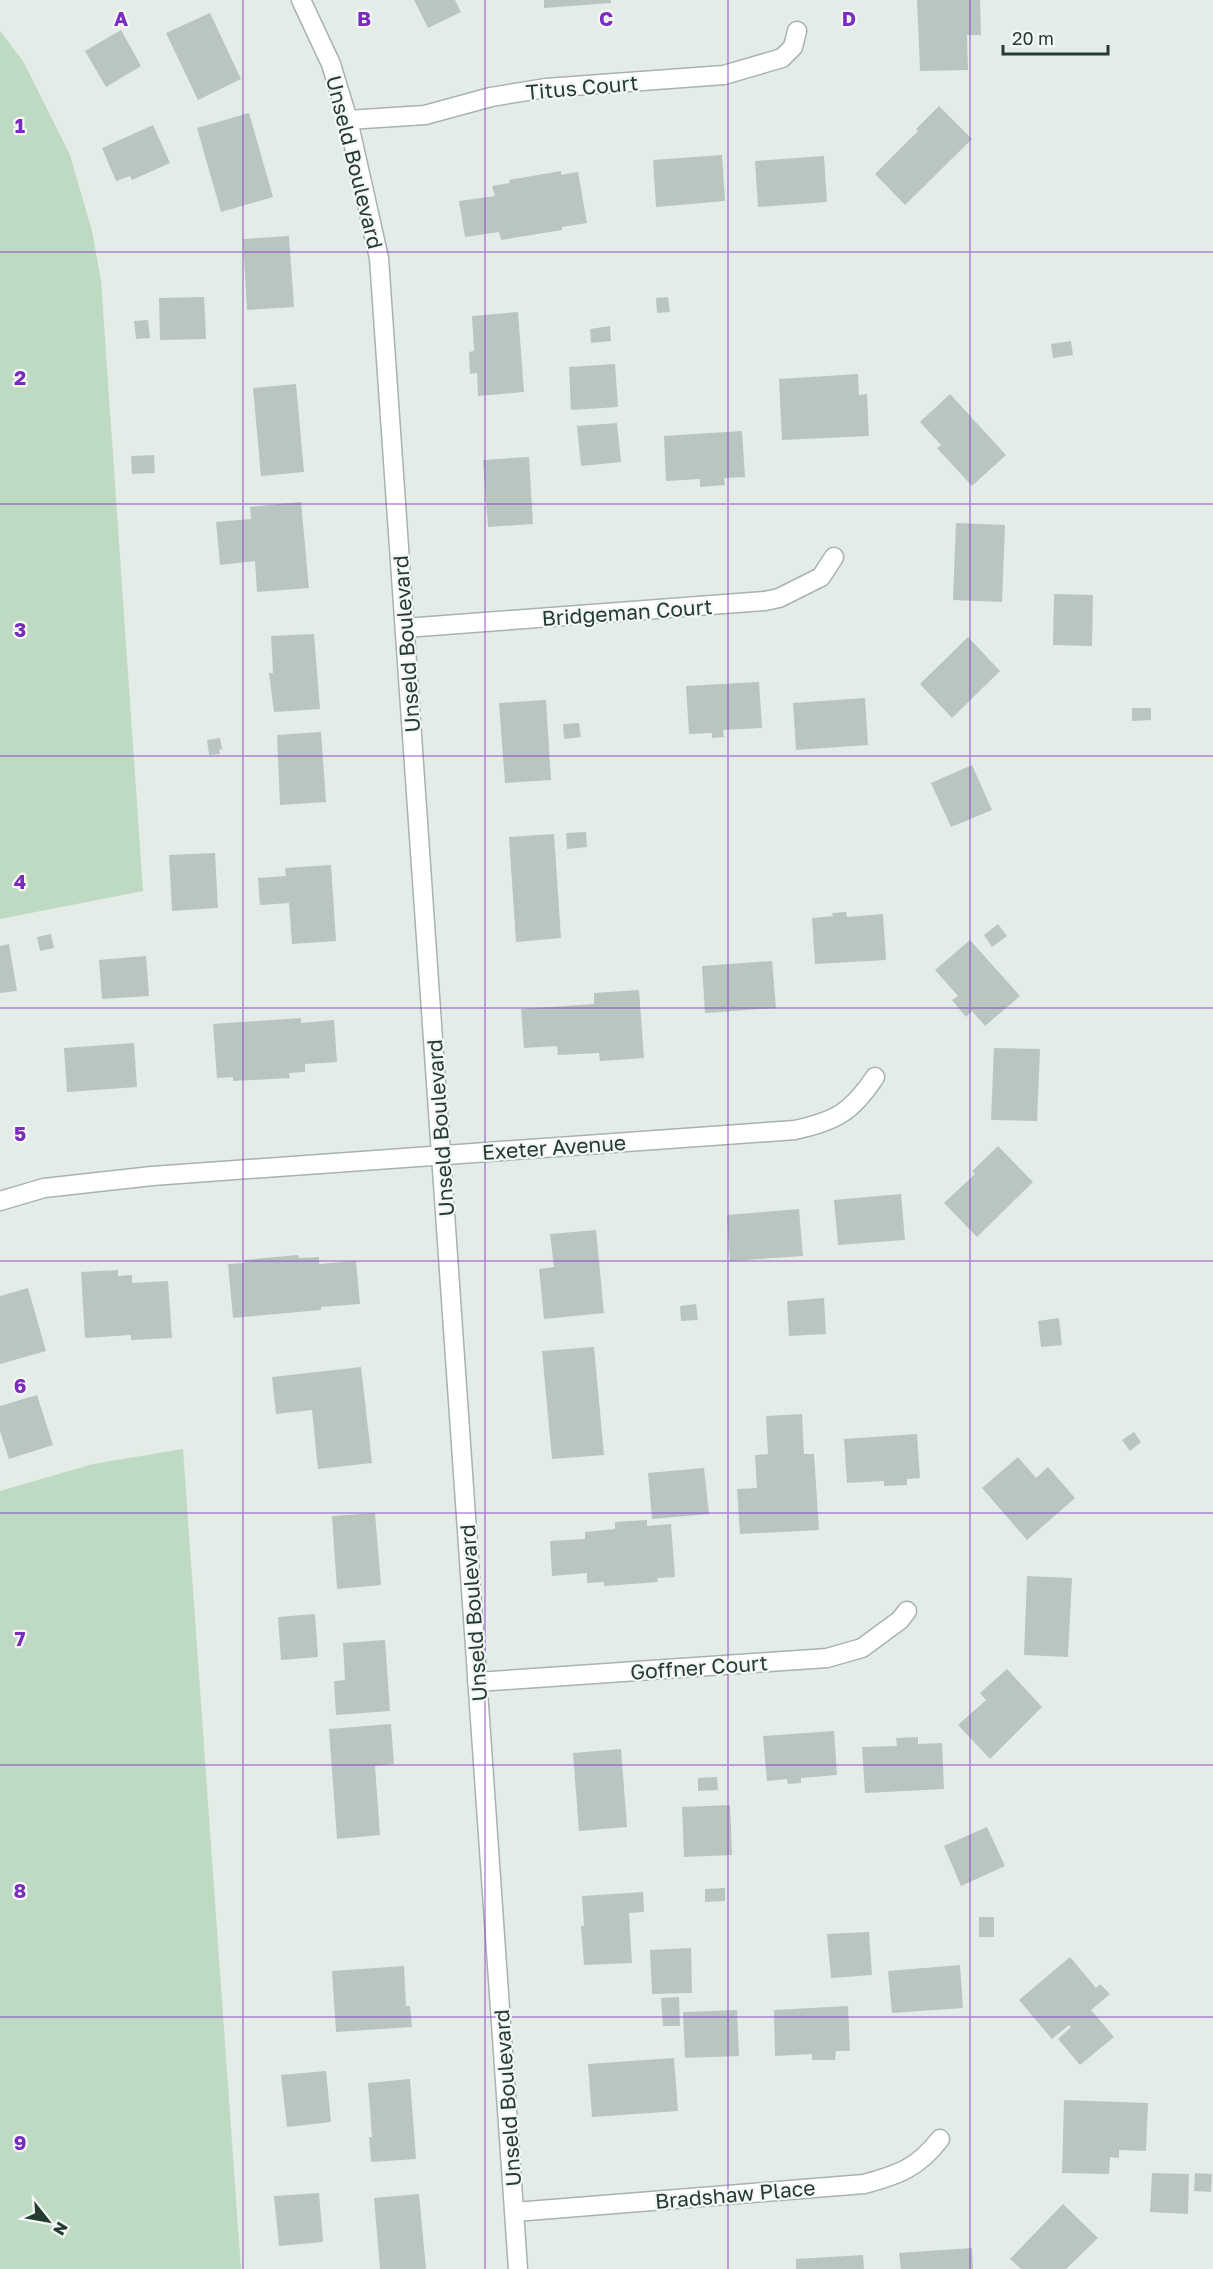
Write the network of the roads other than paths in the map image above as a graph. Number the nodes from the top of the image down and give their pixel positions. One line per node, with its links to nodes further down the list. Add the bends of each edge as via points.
1 (301, 0): 3 (street, Unseld Boulevard, via 332,64)
2 (797, 31): 3 (street, Titus Court, via 793,47 782,58 724,75 546,88 490,97 425,115)
3 (348, 120): 5 (street, Unseld Boulevard, via 379,258)
4 (834, 557): 5 (street, Bridgeman Court, via 820,577 765,601)
5 (405, 628): 7 (street, Unseld Boulevard)
6 (875, 1077): 7 (street, Exeter Avenue, via 861,1099 847,1110 824,1124 795,1130)
7 (441, 1155): 8 (street, Exeter Avenue, via 152,1176 44,1188); 10 (street, Unseld Boulevard)
8 (0, 1201)
9 (907, 1611): 10 (street, Goffner Court, via 862,1648 827,1658)
10 (477, 1682): 12 (street, Unseld Boulevard)
11 (940, 2139): 12 (street, Bradshaw Place, via 906,2171 864,2184)
12 (515, 2212): 13 (street, Unseld Boulevard)
13 (518, 2269)

